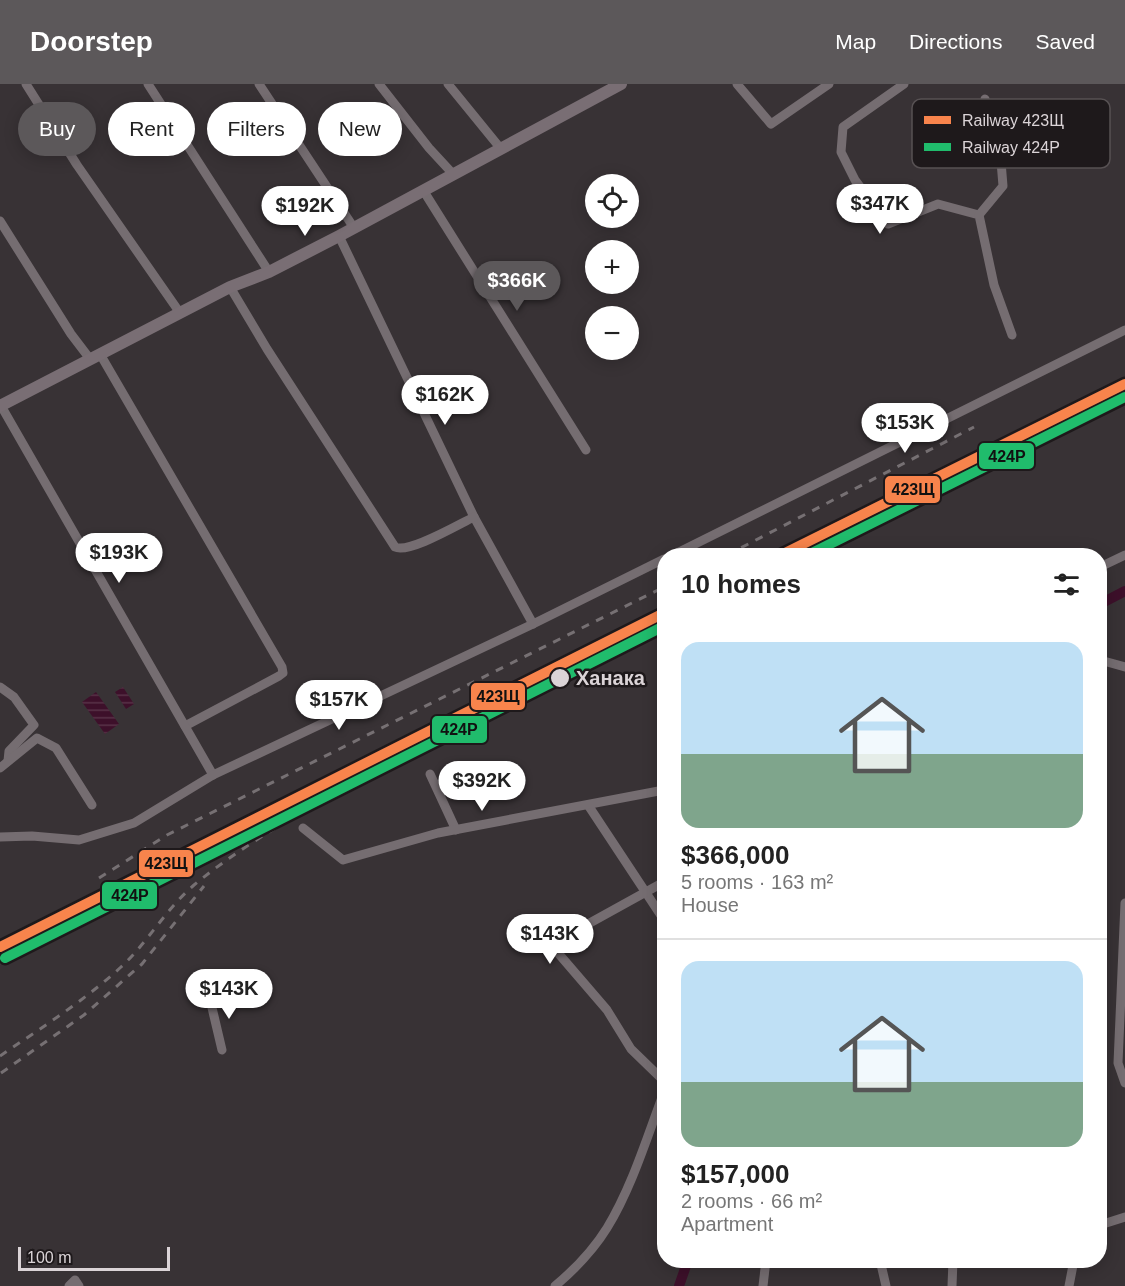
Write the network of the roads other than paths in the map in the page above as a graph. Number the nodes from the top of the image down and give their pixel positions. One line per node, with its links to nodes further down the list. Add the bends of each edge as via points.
1 (26, 84): 20 (street)
2 (148, 84): 18 (street)
3 (259, 84): 16 (street)
4 (379, 84): 12 (street)
5 (448, 84): 10 (street)
6 (621, 84): 10 (street)
7 (737, 84): 8 (street, via 771,124)
8 (829, 84)
9 (904, 84): 14 (street, via 843,127 841,153 855,180 888,224 938,204)
10 (501, 149): 12 (street)
11 (1002, 168): 14 (street, via 1003,186)
12 (453, 174): 13 (street)
13 (423, 189): 16 (street); 25 (street)
14 (979, 215): 22 (street, via 994,285)
15 (0, 221): 23 (street, via 71,334)
16 (354, 228): 17 (street)
17 (339, 236): 18 (street); 26 (street)
18 (269, 272): 19 (street)
19 (230, 287): 20 (street); 26 (street, via 395,547 403,549 417,544)
20 (180, 313): 23 (street)
21 (1125, 330): 27 (street)
22 (1012, 335)
23 (95, 357): 24 (street); 35 (street, via 282,667 279,676)
24 (0, 405): 35 (street)
25 (586, 450)
26 (474, 517): 31 (street)
27 (687, 548)
28 (1125, 555): 30 (street)
29 (657, 562): 31 (street)
30 (1107, 564)
31 (533, 624): 39 (street)
32 (1107, 662): 33 (street)
33 (1125, 667)
34 (0, 687): 36 (street, via 14,697 34,725 9,751)
35 (185, 726): 39 (street)
36 (8, 761): 37 (street); 42 (street, via 37,738 56,748)
37 (0, 768)
38 (430, 774): 44 (street)
39 (213, 775): 45 (street, via 134,823 79,840)
40 (657, 791): 41 (street)
41 (588, 805): 44 (street); 47 (street)
42 (92, 806)
43 (303, 828): 44 (street, via 344,860)
44 (456, 830)
45 (0, 837)
46 (657, 887): 47 (street)
47 (648, 893): 49 (street); 52 (street, via 552,946 607,1010 631,1049)
48 (1125, 903): 53 (street, via 1118,1063)
49 (657, 908)
50 (209, 995): 51 (street)
51 (222, 1050)
52 (657, 1074)
53 (1125, 1083)
54 (657, 1110): 63 (street, via 607,1229 572,1272)
55 (1125, 1217): 56 (street)
56 (1107, 1223)
57 (765, 1268): 64 (street)
58 (882, 1268): 65 (street)
59 (953, 1268): 66 (street)
60 (1072, 1268): 67 (street)
61 (69, 1286): 62 (street, via 75,1280)
62 (79, 1286)
63 (555, 1286)
64 (762, 1286)
65 (886, 1286)
66 (952, 1286)
67 (1069, 1286)

